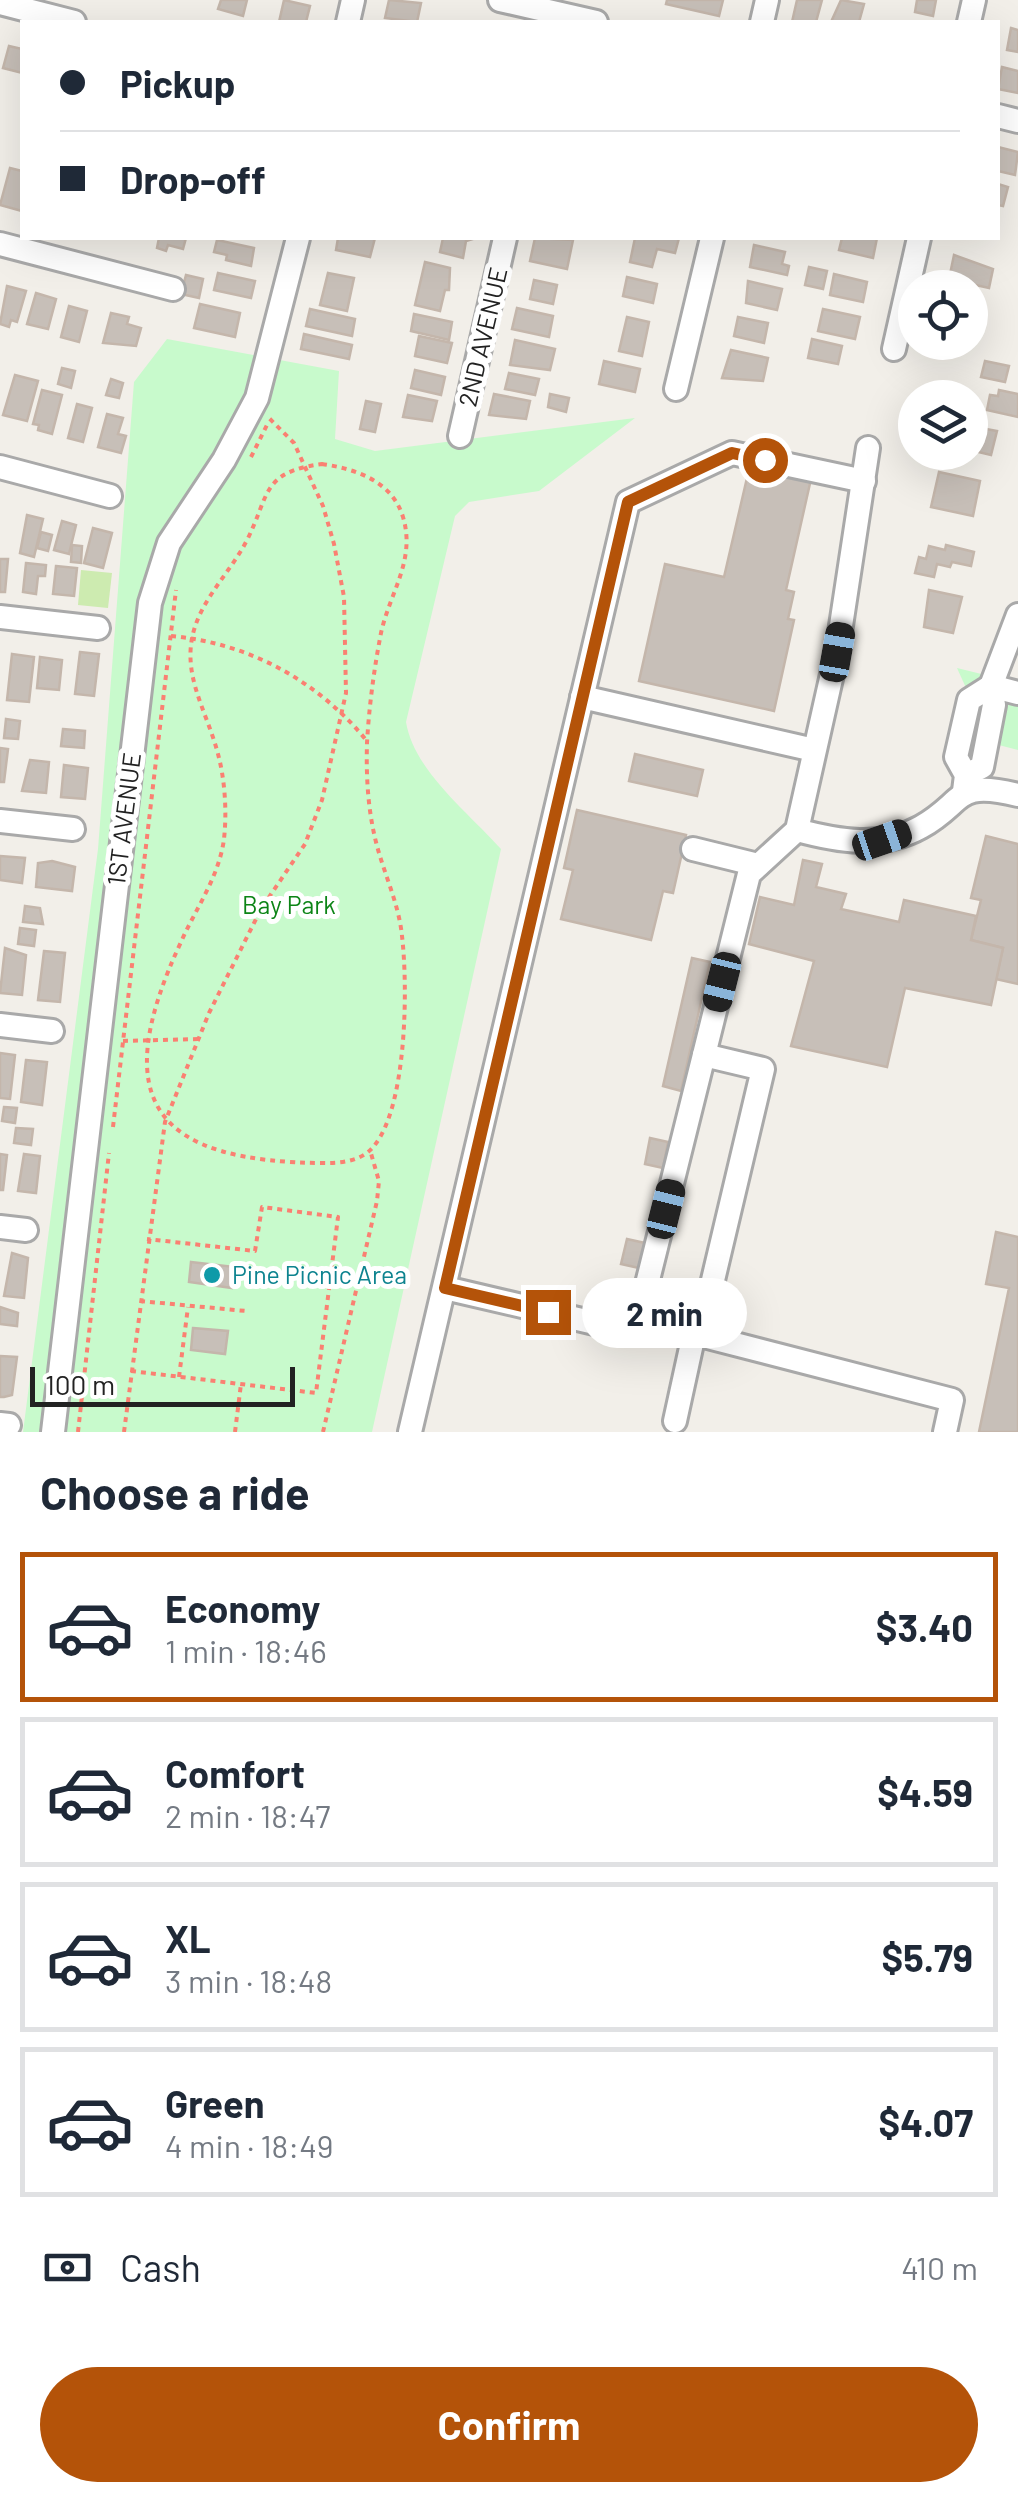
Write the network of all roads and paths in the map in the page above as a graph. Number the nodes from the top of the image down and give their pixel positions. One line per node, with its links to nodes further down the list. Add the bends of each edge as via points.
1 (500, 0): 3 (street)
2 (0, 3): 4 (street)
3 (557, 12): 5 (street)
4 (66, 20)
5 (588, 20)
6 (298, 240): 14 (street, 1ST AVENUE, via 269,362)
7 (506, 240): 15 (street, 2ND AVENUE)
8 (712, 240): 13 (street)
9 (919, 240): 12 (street)
10 (0, 244): 11 (street)
11 (172, 289)
12 (894, 349)
13 (676, 390)
14 (265, 411): 17 (path); 18 (path, via 294,443); 64 (street, 1ST AVENUE, via 169,544 150,602)
15 (460, 436)
16 (868, 448): 20 (street)
17 (250, 458)
18 (304, 466): 27 (path, via 264,492 247,540 204,606); 31 (path, via 323,506 344,598); 32 (path, via 368,476 401,510 408,535 407,558 382,629)
19 (0, 467): 21 (street)
20 (864, 480): 30 (street, via 732,453 628,502); 33 (street)
21 (110, 496)
22 (180, 577): 26 (path)
23 (1018, 615): 28 (street)
24 (0, 618): 25 (street)
25 (98, 628)
26 (171, 636): 27 (path); 44 (path)
27 (192, 638): 31 (path, via 260,658); 45 (path, via 188,659 218,753 224,836 220,862 165,977)
28 (994, 680): 29 (street); 34 (street, via 982,767)
29 (1018, 693)
30 (582, 697): 33 (street); 54 (street)
31 (342, 711): 32 (path); 43 (path, via 322,800 304,844 261,909)
32 (367, 742): 49 (path, via 367,792 402,931 406,988 397,1077 388,1117)
33 (814, 750): 38 (street)
34 (965, 783): 35 (street); 38 (street, via 922,827 882,840 835,840)
35 (1018, 796)
36 (0, 820): 37 (street)
37 (73, 829)
38 (797, 830): 40 (street)
39 (694, 849): 40 (street)
40 (758, 865): 46 (street, via 749,874)
41 (0, 1025): 42 (street)
42 (52, 1031)
43 (198, 1039): 45 (path); 47 (path)
44 (123, 1041): 45 (path); 48 (path)
45 (150, 1042): 47 (path, via 150,1094)
46 (704, 1054): 58 (street); 59 (street, via 763,1069)
47 (164, 1122): 49 (path, via 202,1146 273,1158 346,1162); 53 (path)
48 (113, 1127)
49 (370, 1150): 68 (path, via 380,1181)
50 (109, 1152): 65 (path)
51 (0, 1227): 52 (street)
52 (26, 1230)
53 (147, 1239): 55 (path); 62 (path, via 255,1251 262,1207 338,1216 316,1393)
54 (445, 1288): 58 (street, via 616,1328); 69 (street)
55 (140, 1300): 56 (path); 60 (path)
56 (188, 1306): 57 (path); 61 (path)
57 (246, 1311)
58 (637, 1324): 59 (street)
59 (697, 1335): 63 (street); 70 (street, via 952,1400)
60 (131, 1371): 61 (path); 66 (path)
61 (179, 1376): 62 (path)
62 (241, 1384): 67 (path)
63 (675, 1421)
64 (53, 1432)
65 (78, 1432)
66 (124, 1432)
67 (235, 1432)
68 (323, 1432)
69 (410, 1432)
70 (945, 1432)

